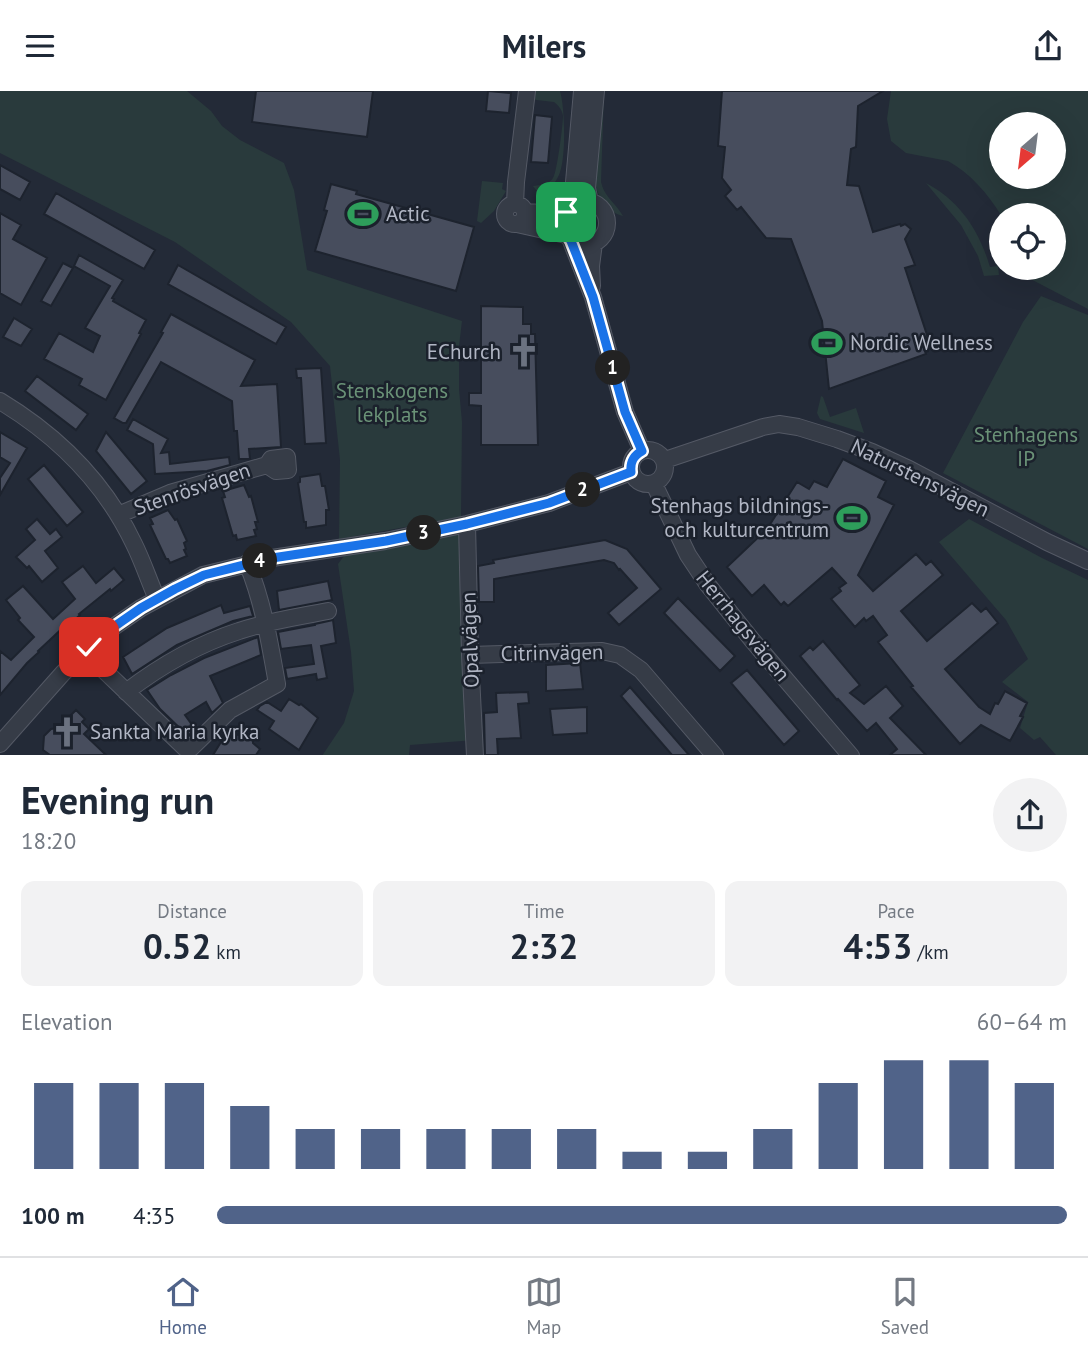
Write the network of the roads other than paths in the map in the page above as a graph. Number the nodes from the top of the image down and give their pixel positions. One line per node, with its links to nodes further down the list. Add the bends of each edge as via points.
1 (527, 91): 6 (street, via 516,183)
2 (582, 91): 5 (street)
3 (596, 91): 4 (street, via 587,188)
4 (590, 202): 5 (street); 8 (street, via 601,208 607,226)
5 (569, 209): 6 (street); 7 (street, via 563,222)
6 (519, 213): 7 (street)
7 (569, 238): 8 (street, via 577,244); 9 (street)
8 (594, 243): 9 (street)
9 (593, 297): 11 (street, via 625,412)
10 (0, 401): 16 (street, Stenrösvägen, via 64,448)
11 (642, 451): 12 (street, via 655,451); 14 (street, via 634,457)
12 (665, 460): 15 (street, via 663,477); 18 (street, Naturstensvägen, via 763,427 798,427 872,451)
13 (267, 464): 16 (street, Stenrösvägen, via 170,493)
14 (631, 472): 15 (street, via 643,484); 17 (street, via 549,503)
15 (653, 484): 29 (street, Herrhagsvägen, via 708,585)
16 (118, 515): 20 (street, Stenrösvägen)
17 (467, 524): 19 (street); 24 (street, Opalvägen)
18 (1088, 561)
19 (247, 563): 20 (street, via 204,575); 22 (street)
20 (157, 599): 23 (street)
21 (328, 611): 22 (street)
22 (265, 623): 25 (street, via 192,650); 25 (street, via 277,684 230,710 191,748 185,748)
23 (84, 651): 25 (street); 26 (street)
24 (470, 655): 27 (street, Opalvägen); 28 (street, Citrinvägen, via 602,651 620,655 640,670)
25 (126, 692)
26 (0, 744)
27 (475, 755)
28 (715, 755)
29 (851, 755)

